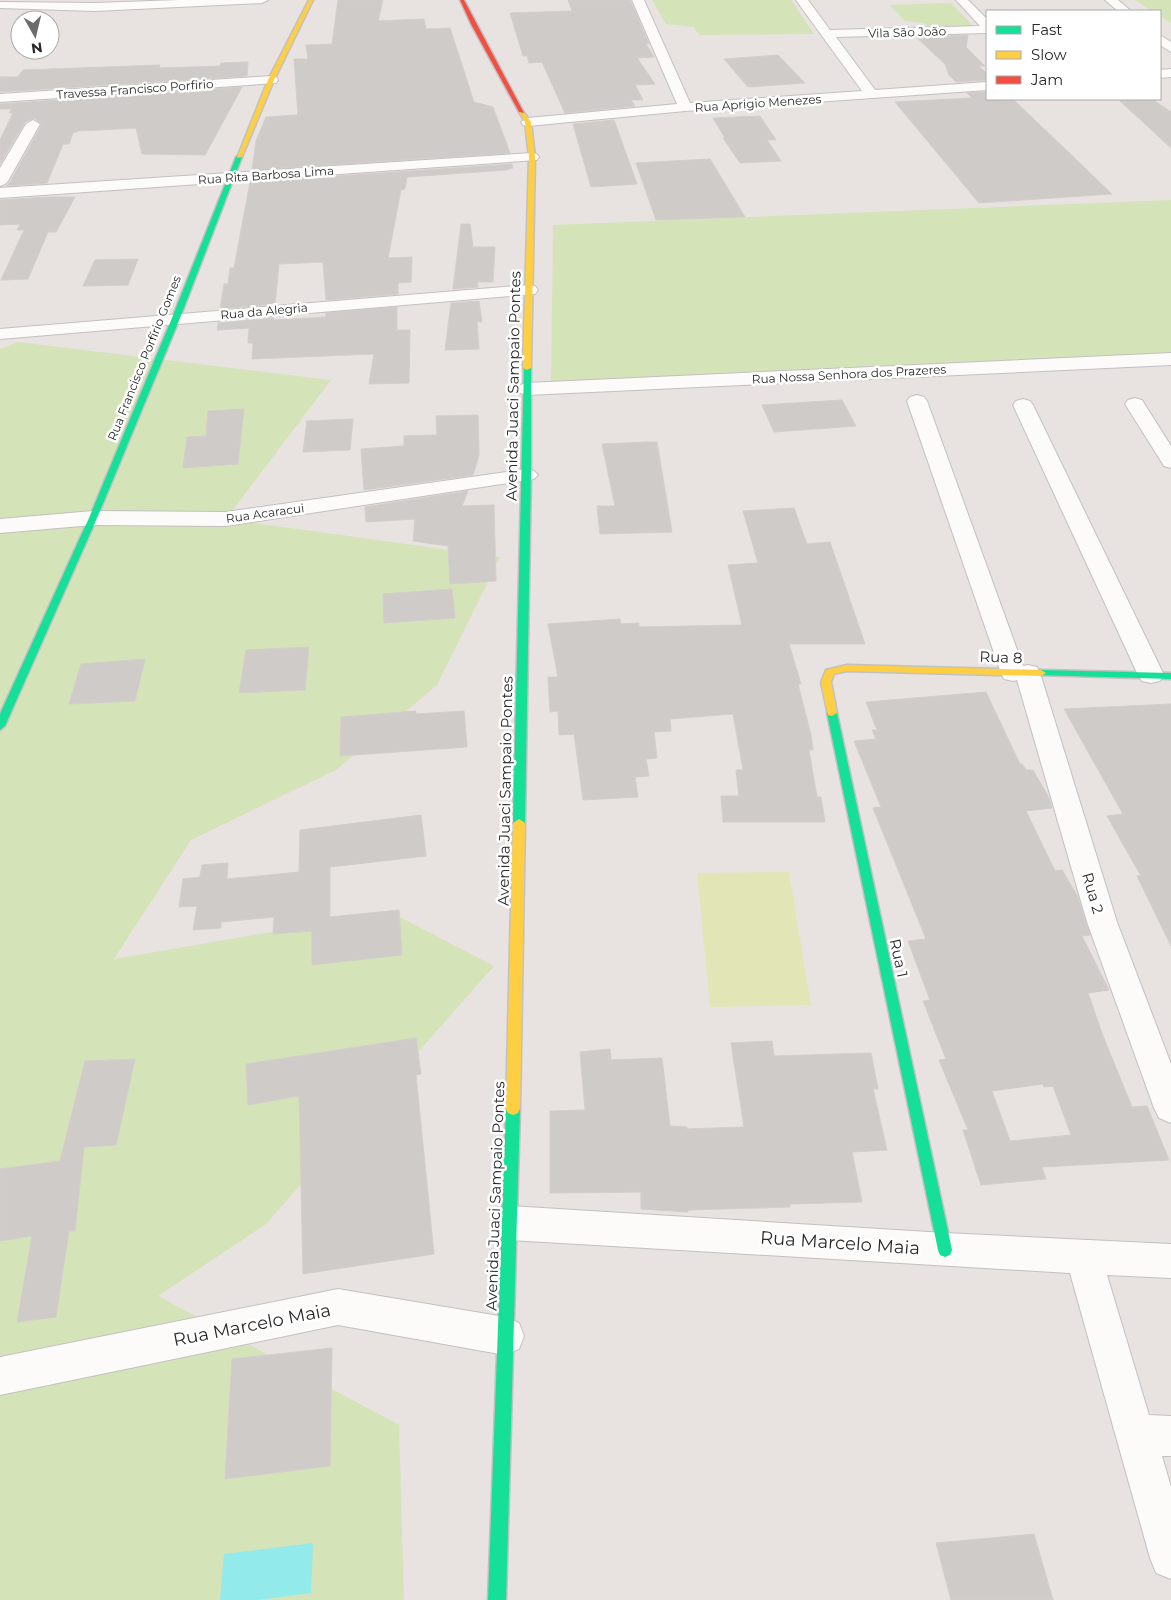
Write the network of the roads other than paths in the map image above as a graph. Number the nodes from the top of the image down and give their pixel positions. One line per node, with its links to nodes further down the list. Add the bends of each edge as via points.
1 (262, 0): 8 (street)
2 (311, 0): 16 (street, Rua Francisco Porfírio Gomes)
3 (462, 0): 21 (street, Avenida Juaci Sampaio Pontes)
4 (638, 0): 20 (street)
5 (802, 0): 13 (street)
6 (962, 0): 11 (street)
7 (1111, 0): 10 (street)
8 (96, 3): 9 (street)
9 (0, 5)
10 (1124, 10)
11 (986, 27)
12 (986, 28): 13 (street, Vila São João)
13 (826, 34): 18 (street)
14 (1161, 39): 15 (street)
15 (1171, 48)
16 (271, 80): 19 (street, Travessa Francisco Porfirio); 24 (street, Rua Francisco Porfírio Gomes)
17 (986, 86): 18 (street, Rua Aprigio Menezes)
18 (872, 95): 20 (street, Rua Aprigio Menezes)
19 (0, 98)
20 (685, 107): 21 (street, Rua Aprigio Menezes)
21 (528, 122): 23 (street, Avenida Juaci Sampaio Pontes)
22 (33, 124): 25 (street)
23 (532, 157): 24 (street, Rua Rita Barbosa Lima); 27 (street, Avenida Juaci Sampaio Pontes)
24 (230, 178): 26 (street, Rua Rita Barbosa Lima); 28 (street, Rua Francisco Porfírio Gomes)
25 (0, 181)
26 (0, 193)
27 (529, 290): 28 (street, Rua da Alegria); 31 (street, Avenida Juaci Sampaio Pontes)
28 (176, 318): 29 (street, Rua da Alegria); 37 (street, Rua Francisco Porfírio Gomes)
29 (0, 334)
30 (1171, 359): 31 (street, Rua Nossa Senhora dos Prazeres)
31 (527, 389): 36 (street, Avenida Juaci Sampaio Pontes)
32 (917, 401): 40 (street, Rua 2)
33 (1135, 404): 35 (street)
34 (1023, 405): 41 (street)
35 (1171, 462)
36 (527, 475): 37 (street, Rua Acaracui, via 226,519); 44 (street, Avenida Juaci Sampaio Pontes)
37 (93, 518): 38 (street, Rua Acaracui); 42 (street, Rua Francisco Porfírio Gomes)
38 (0, 526)
39 (830, 672): 40 (street, Rua 8, via 847,668); 45 (street, Rua 1, via 826,682)
40 (1020, 673): 41 (street, Rua 8); 43 (street, Rua 2, via 1102,922)
41 (1161, 675)
42 (0, 726)
43 (1171, 1108)
44 (510, 1223): 45 (street, Rua Marcelo Maia); 48 (street, Avenida Juaci Sampaio Pontes)
45 (945, 1250): 46 (street, Rua Marcelo Maia)
46 (1083, 1256): 47 (street, Rua Marcelo Maia); 50 (street)
47 (1171, 1261)
48 (505, 1336): 49 (street, Rua Marcelo Maia, via 338,1307); 52 (street, Avenida Juaci Sampaio Pontes)
49 (0, 1376)
50 (1154, 1435): 51 (street)
51 (1171, 1558)
52 (497, 1600)

